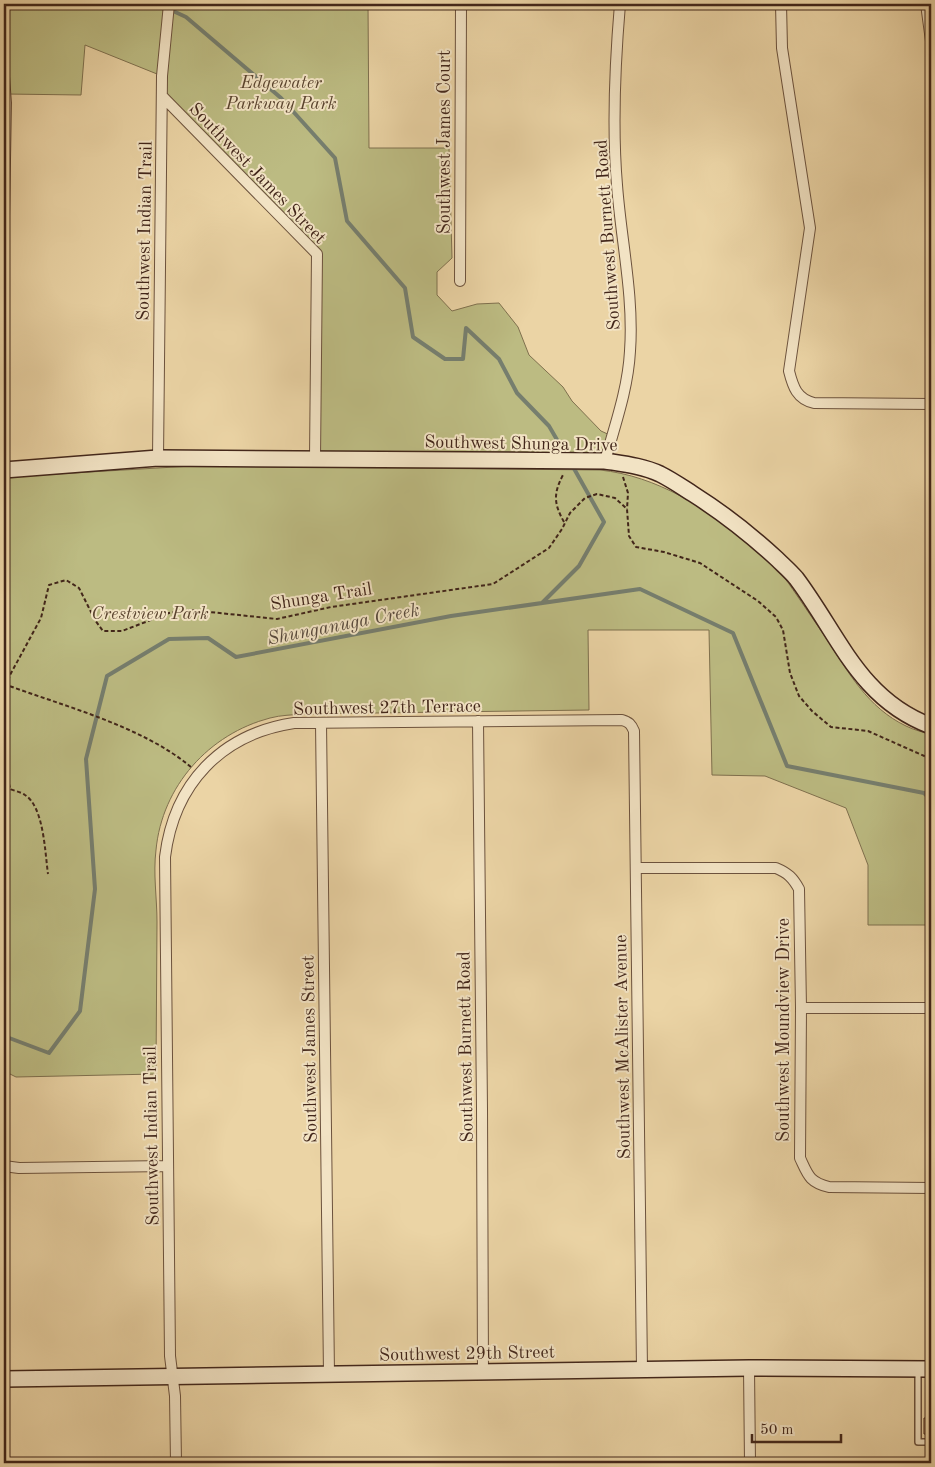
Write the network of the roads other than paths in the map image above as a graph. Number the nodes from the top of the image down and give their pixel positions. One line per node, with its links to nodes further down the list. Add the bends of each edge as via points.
1 (170, 4): 8 (street, Southwest Indian Trail)
2 (461, 4): 10 (street, Southwest James Court)
3 (620, 4): 14 (street, Southwest Burnett Road, via 616,56 616,183 631,331 624,393)
4 (781, 4): 11 (street, via 782,48 810,228 789,372 794,390 804,400 814,403)
5 (926, 4): 6 (street)
6 (931, 41)
7 (4, 78): 9 (street)
8 (162, 96): 12 (street, Southwest Indian Trail); 13 (street, Southwest James Street, via 317,254)
9 (4, 216)
10 (460, 281)
11 (931, 404)
12 (158, 458): 13 (street, Southwest Shunga Drive); 15 (street, Southwest Shunga Drive)
13 (315, 458): 14 (street, Southwest Shunga Drive)
14 (605, 461): 19 (street, Southwest Shunga Drive, via 661,474 741,528 795,576 866,682 899,711)
15 (4, 470)
16 (478, 722): 17 (street, Southwest 27th Terrace); 18 (street, Southwest 27th Terrace, via 622,720); 30 (street, Southwest Burnett Road)
17 (321, 723): 20 (street, Southwest 27th Terrace, via 294,723 257,732 224,750 198,774); 31 (street, Southwest James Street)
18 (631, 725): 21 (street, Southwest McAlister Avenue, via 634,731)
19 (931, 726)
20 (176, 810): 25 (street, Southwest Indian Trail, via 165,857)
21 (636, 868): 22 (street, Southwest Moundview Drive, via 776,868 786,872 799,889); 29 (street, Southwest McAlister Avenue)
22 (801, 1008): 23 (street); 26 (street, Southwest Moundview Drive, via 800,1158 810,1179 829,1187)
23 (931, 1008)
24 (4, 1166): 25 (street)
25 (168, 1166): 32 (street, Southwest Indian Trail, via 170,1356)
26 (931, 1188)
27 (749, 1368): 28 (street, Southwest 29th Street); 29 (street, Southwest 29th Street); 36 (street)
28 (925, 1369): 34 (lane, via 918,1442)
29 (642, 1370): 30 (street, Southwest 29th Street)
30 (483, 1372): 31 (street, Southwest 29th Street)
31 (330, 1374): 32 (street, Southwest 29th Street)
32 (173, 1376): 33 (street, Southwest 29th Street); 35 (street, Southwest Indian Trail)
33 (4, 1379)
34 (931, 1442)
35 (176, 1463)
36 (750, 1463)

